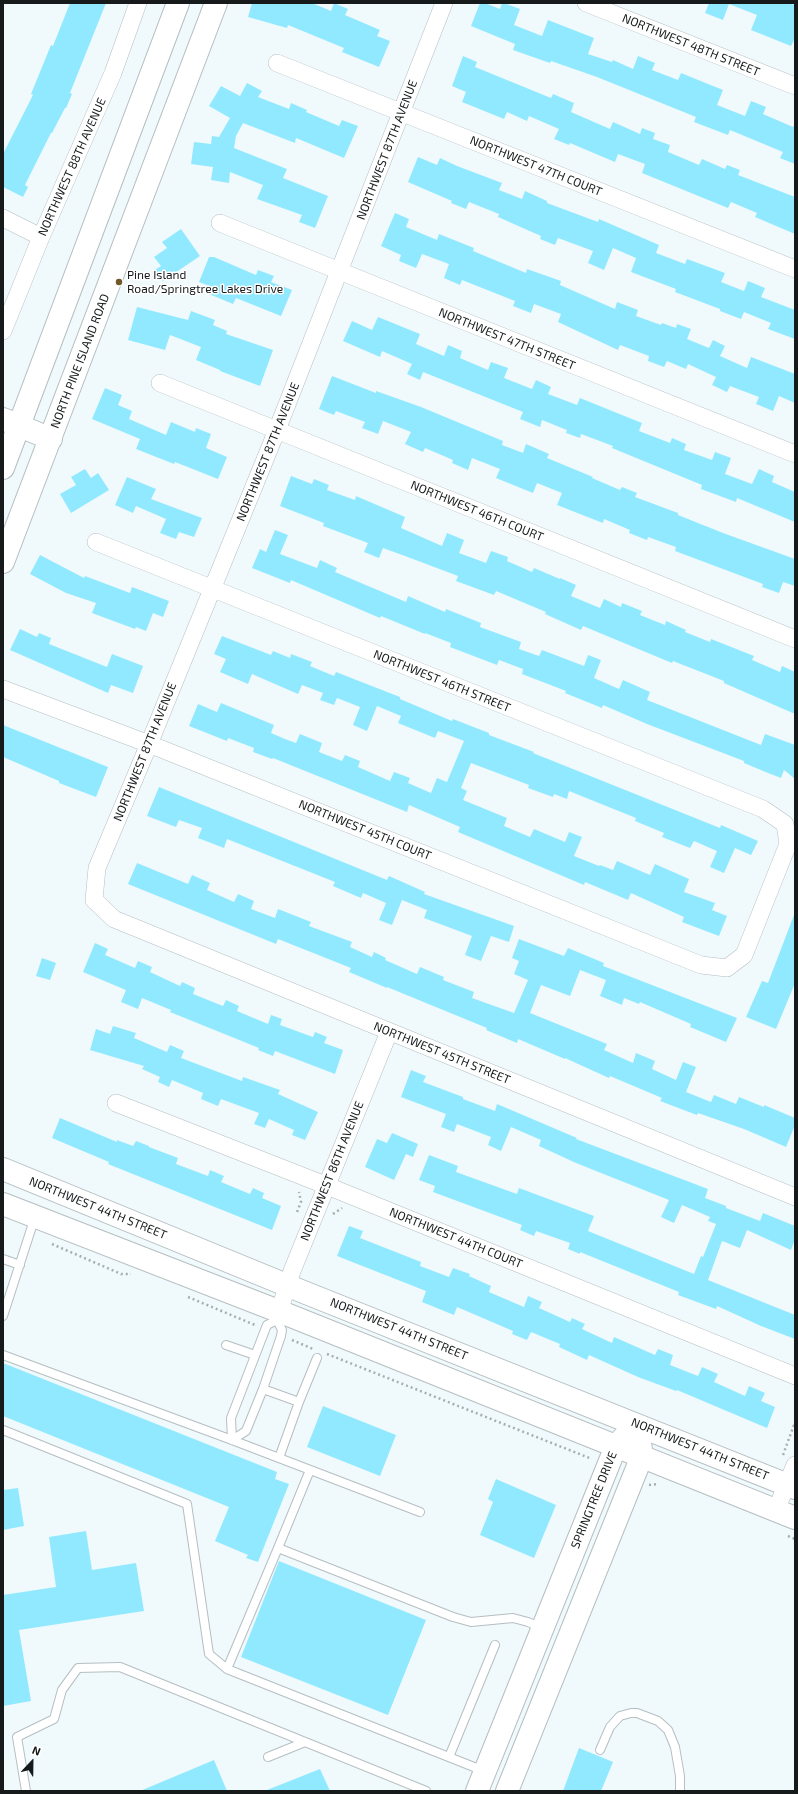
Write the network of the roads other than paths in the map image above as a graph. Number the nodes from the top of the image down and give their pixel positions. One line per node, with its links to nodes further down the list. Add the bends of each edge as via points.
1 (138, 3): 11 (street, NORTHWEST 88TH AVENUE, via 113,73)
2 (178, 3): 16 (street)
3 (216, 3): 18 (street, NORTH PINE ISLAND ROAD)
4 (444, 3): 8 (street, NORTHWEST 87TH AVENUE)
5 (586, 3): 7 (street, NORTHWEST 48TH STREET)
6 (277, 63): 8 (street, NORTHWEST 47TH COURT)
7 (795, 86)
8 (402, 113): 12 (street, NORTHWEST 47TH COURT); 13 (street, NORTHWEST 87TH AVENUE)
9 (3, 218): 11 (street)
10 (220, 223): 13 (street, NORTHWEST 47TH STREET)
11 (41, 237): 14 (street, NORTHWEST 88TH AVENUE)
12 (795, 268)
13 (340, 271): 17 (street, NORTHWEST 87TH AVENUE); 19 (street, NORTHWEST 47TH STREET)
14 (3, 331)
15 (160, 382): 17 (street, NORTHWEST 46TH COURT)
16 (11, 423): 18 (street); 20 (street)
17 (277, 430): 24 (street, NORTHWEST 87TH AVENUE); 25 (street, NORTHWEST 46TH COURT)
18 (51, 439): 21 (street, NORTH PINE ISLAND ROAD)
19 (795, 454)
20 (5, 458): 21 (street)
21 (41, 466): 23 (street, NORTH PINE ISLAND ROAD)
22 (96, 542): 24 (street, NORTHWEST 46TH STREET)
23 (3, 562)
24 (211, 590): 27 (street, NORTHWEST 87TH AVENUE); 29 (street, NORTHWEST 46TH STREET, via 763,809 785,824 788,844 744,955)
25 (795, 639)
26 (3, 689): 27 (street, NORTHWEST 45TH COURT)
27 (149, 744): 28 (street, NORTHWEST 87TH AVENUE, via 97,868); 29 (street, NORTHWEST 45TH COURT, via 701,965)
28 (94, 900): 30 (street, NORTHWEST 45TH STREET, via 114,919)
29 (727, 968)
30 (389, 1032): 33 (street, NORTHWEST 86TH AVENUE); 34 (street, NORTHWEST 45TH STREET)
31 (116, 1103): 33 (street, NORTHWEST 44TH COURT)
32 (3, 1169): 39 (street, NORTHWEST 44TH STREET)
33 (325, 1185): 39 (street, NORTHWEST 86TH AVENUE); 46 (street, NORTHWEST 44TH COURT)
34 (795, 1197)
35 (3, 1204): 36 (street)
36 (33, 1226): 38 (lane); 41 (street)
37 (3, 1259): 38 (lane)
38 (20, 1265): 40 (lane)
39 (287, 1285): 41 (street, NORTHWEST 86TH AVENUE); 49 (street, NORTHWEST 44TH STREET)
40 (3, 1316)
41 (278, 1316): 44 (lane, via 267,1325); 47 (lane, via 282,1336); 52 (street)
42 (226, 1344): 44 (lane)
43 (3, 1355): 51 (lane)
44 (255, 1355): 51 (lane, via 231,1418)
45 (318, 1355): 48 (lane)
46 (795, 1376)
47 (262, 1389): 48 (lane); 51 (lane, via 246,1431)
48 (299, 1402): 53 (lane)
49 (636, 1424): 52 (street, SPRINGTREE DRIVE); 54 (street); 56 (street, NORTHWEST 44TH STREET)
50 (3, 1430): 62 (lane, via 187,1504 209,1654)
51 (232, 1440): 53 (lane)
52 (613, 1456): 54 (street); 60 (street, SPRINGTREE DRIVE)
53 (278, 1458): 55 (lane)
54 (638, 1466): 58 (street); 70 (street)
55 (310, 1470): 57 (lane); 59 (lane)
56 (790, 1474): 58 (street)
57 (420, 1512)
58 (785, 1514)
59 (278, 1548): 60 (lane, via 453,1617 471,1622 513,1618); 62 (lane)
60 (542, 1628): 67 (street, SPRINGTREE DRIVE)
61 (495, 1645): 66 (lane)
62 (227, 1668): 66 (lane)
63 (305, 1742): 65 (lane); 68 (lane, via 120,1667 78,1668 62,1690 54,1719 17,1737); 69 (lane)
64 (600, 1750): 71 (lane, via 610,1727 620,1716 637,1713 658,1721 668,1730 675,1747)
65 (268, 1757)
66 (449, 1757): 67 (lane)
67 (481, 1781)
68 (26, 1791)
69 (426, 1791)
70 (507, 1791)
71 (680, 1791)

